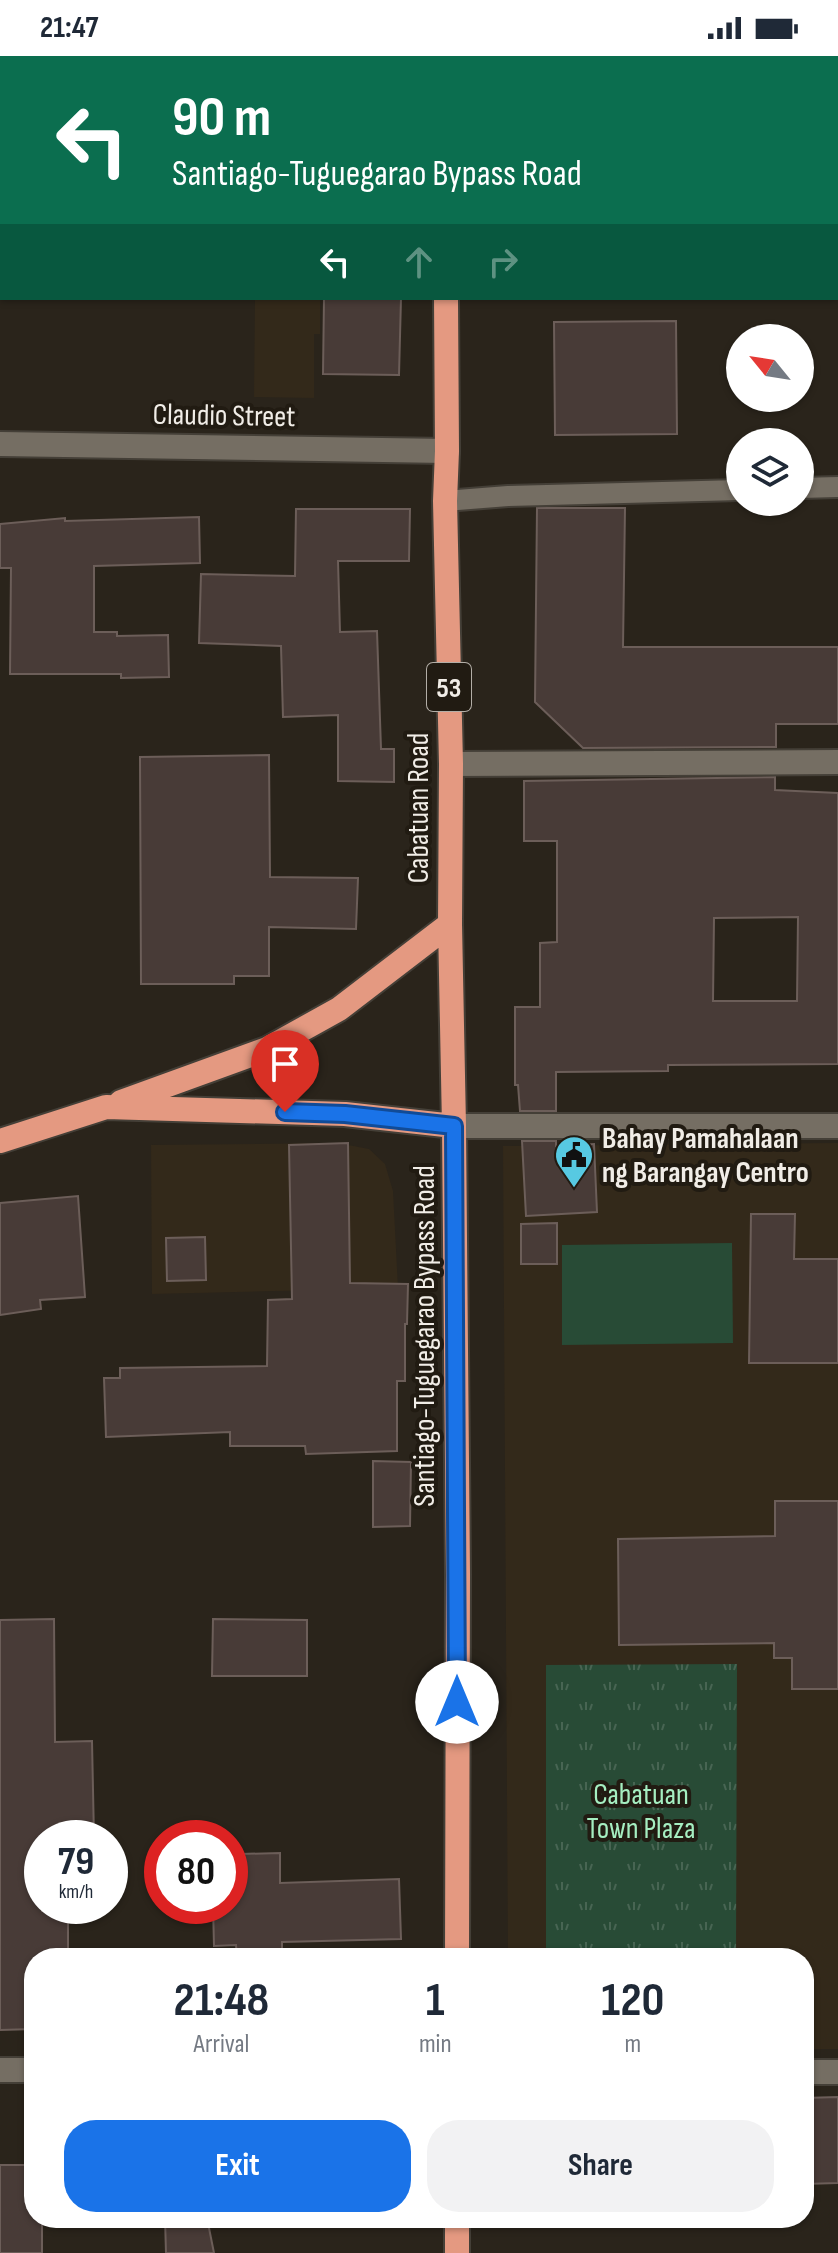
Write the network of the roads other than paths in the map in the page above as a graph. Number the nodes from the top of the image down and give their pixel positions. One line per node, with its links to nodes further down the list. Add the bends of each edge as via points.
1 (446, 300): 3 (highway, Cabatuan Road / 53)
2 (0, 444): 3 (street, Claudio Street)
3 (447, 451): 7 (highway, Cabatuan Road / 53)
4 (838, 487): 5 (lane)
5 (814, 488)
6 (726, 490): 7 (lane)
7 (445, 501): 9 (highway, Cabatuan Road / 53)
8 (838, 762): 9 (street)
9 (451, 764): 10 (highway, Cabatuan Road / 53)
10 (450, 924): 11 (highway, via 339,1009 267,1049); 12 (highway, Cabatuan Road / 53)
11 (106, 1107): 12 (highway, Santiago-Tuguegarao Bypass Road, via 345,1114); 14 (highway, Santiago-Tuguegarao Bypass Road)
12 (454, 1126): 13 (street); 15 (highway, Santiago-Tuguegarao Bypass Road / 53)
13 (838, 1126)
14 (0, 1141)
15 (457, 1948)
16 (0, 2070): 17 (street)
17 (24, 2070)
18 (814, 2072): 19 (street)
19 (838, 2072)
20 (457, 2228): 21 (highway)
21 (457, 2253)

